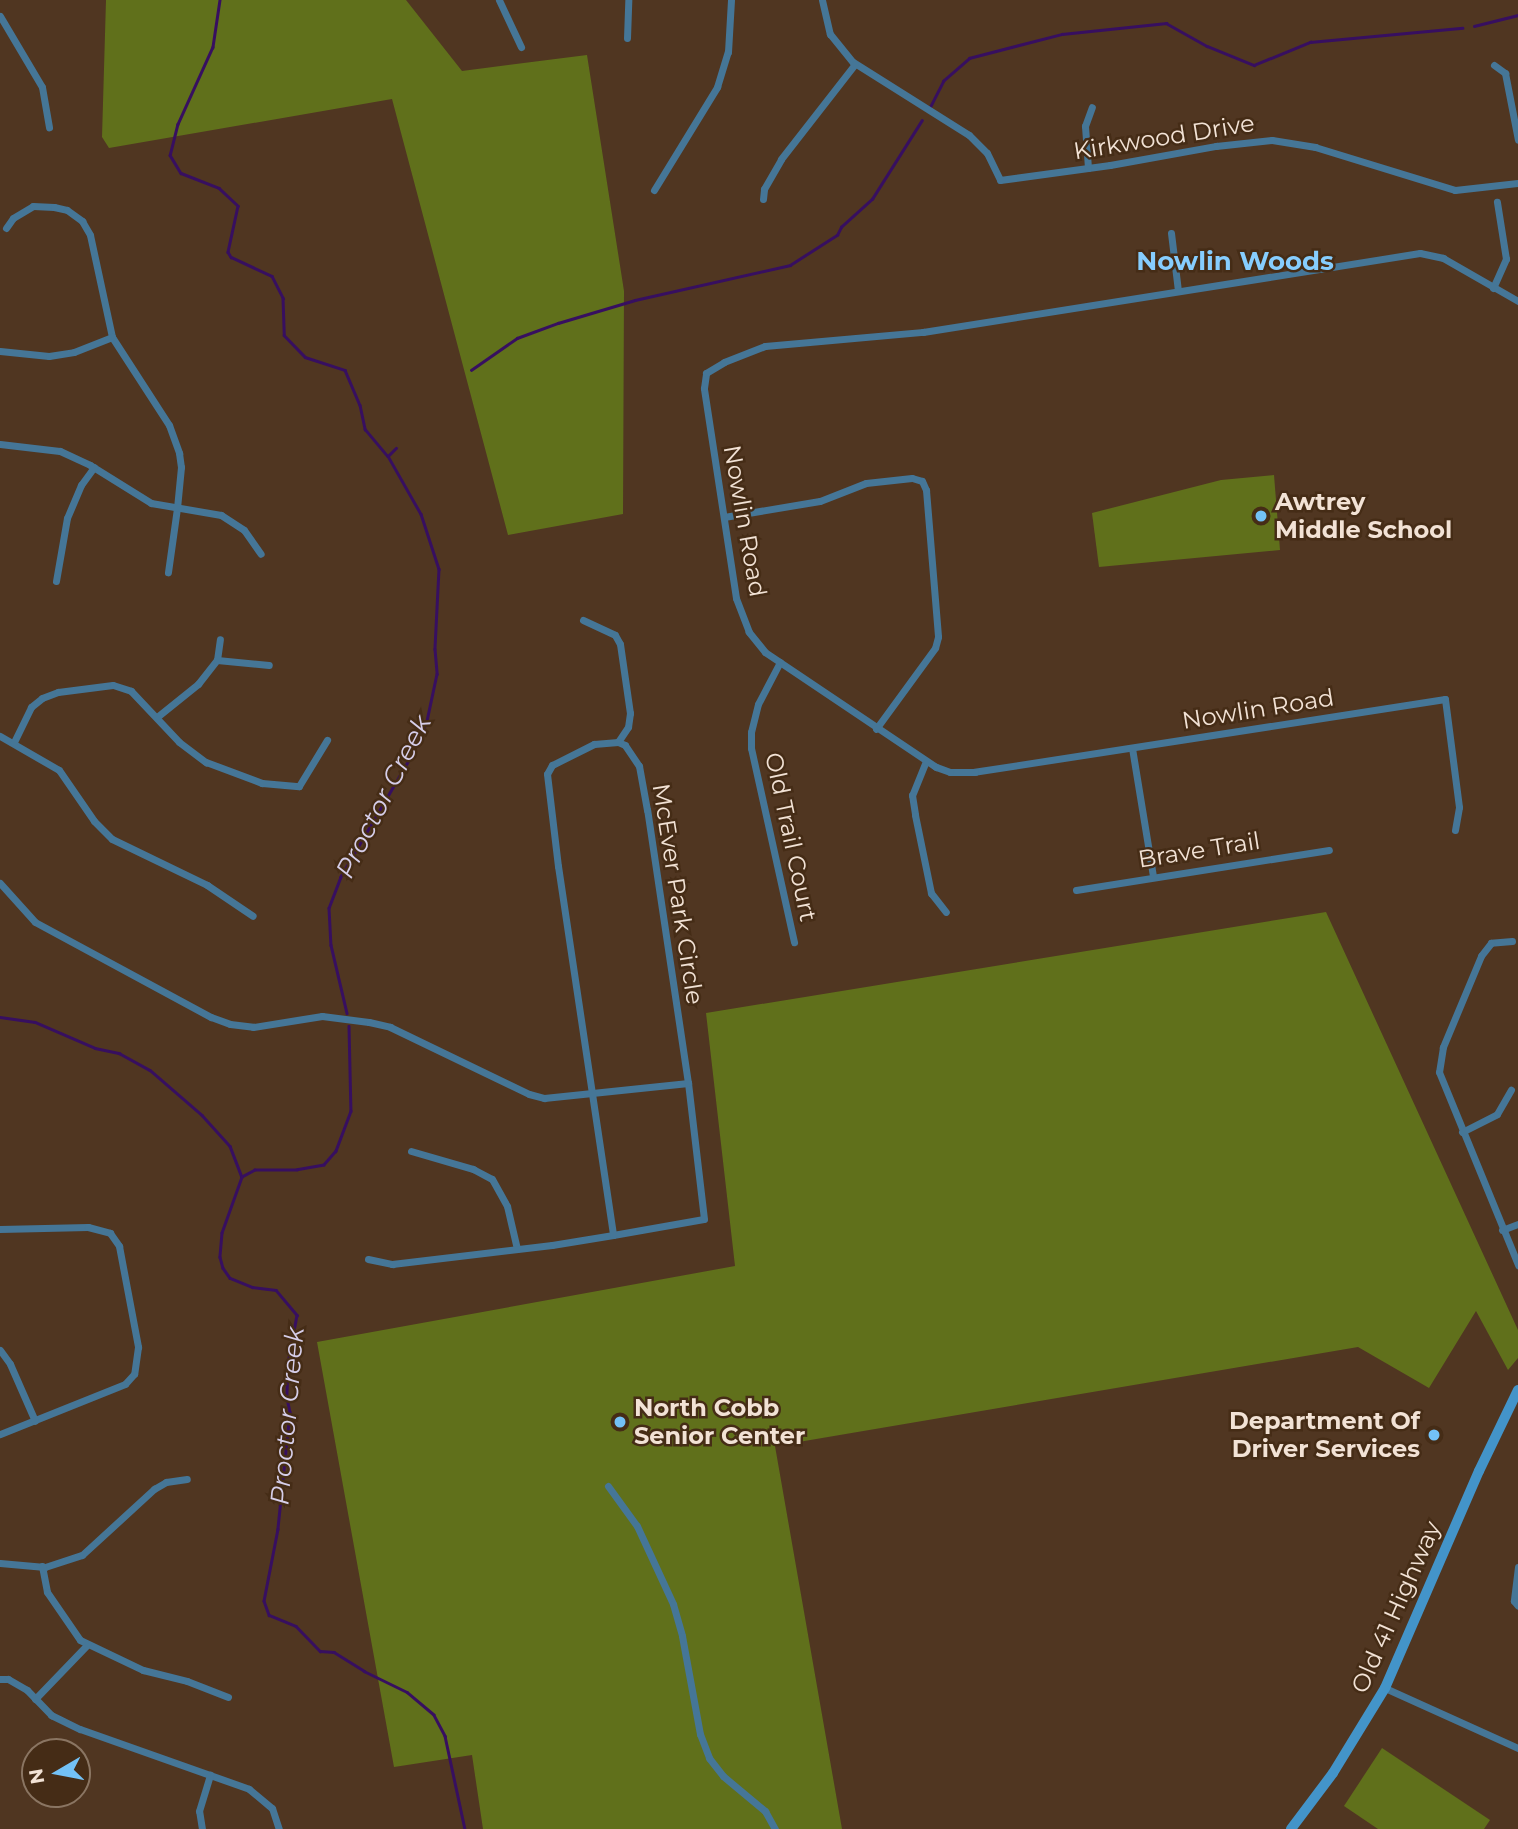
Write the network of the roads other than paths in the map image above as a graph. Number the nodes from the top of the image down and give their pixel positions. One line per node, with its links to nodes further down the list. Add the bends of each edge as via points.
1 (499, 0): 7 (street)
2 (628, 0): 6 (street)
3 (731, 0): 15 (street, via 728,52 717,87)
4 (822, 0): 8 (street, via 830,34)
5 (0, 16): 11 (street, via 43,88)
6 (627, 38)
7 (522, 47)
8 (855, 64): 13 (street, Kirkwood Drive, via 969,135 987,153 996,176 1006,181); 16 (street, via 781,159)
9 (1494, 65): 12 (street, via 1505,73)
10 (1092, 107): 13 (street, via 1085,126)
11 (49, 127)
12 (1518, 140)
13 (1088, 168): 14 (street, Kirkwood Drive, via 1272,141 1315,147 1444,188)
14 (1518, 183)
15 (654, 190)
16 (763, 199)
17 (1497, 202): 20 (street, via 1506,260)
18 (6, 228): 23 (street, via 33,206 66,210 82,221 90,235)
19 (1171, 233): 21 (street)
20 (1493, 288): 21 (street, Nowlin Road, via 1443,258 1420,253); 22 (street, Nowlin Road)
21 (1178, 291): 28 (street, Nowlin Road, via 923,332 765,346 724,362 706,373 704,388)
22 (1518, 301)
23 (112, 337): 24 (street, via 50,356); 27 (street, via 169,425 181,467)
24 (0, 351)
25 (0, 444): 26 (street, via 60,451)
26 (94, 467): 27 (street, via 151,503); 31 (street, via 80,485 67,518)
27 (177, 508): 29 (street, via 221,515 244,530); 30 (street)
28 (724, 517): 35 (street, Nowlin Road, via 736,598 749,632); 38 (street, via 820,501 866,483 922,481 938,637 935,648)
29 (261, 554)
30 (168, 572)
31 (56, 581)
32 (583, 620): 42 (street, via 615,635 620,644 631,713)
33 (220, 639): 34 (street)
34 (217, 660): 36 (street); 37 (street, via 198,684)
35 (780, 662): 38 (street, Nowlin Road); 53 (street, Old Trail Court, via 758,704 751,748)
36 (270, 666)
37 (157, 717): 40 (street, via 179,742 206,762 262,783 299,786); 41 (street, via 131,691 113,685 58,692 31,708)
38 (876, 729): 44 (street, Nowlin Road)
39 (0, 736): 41 (street)
40 (327, 740)
41 (14, 742): 51 (street, via 59,770 111,839 207,885)
42 (618, 742): 54 (street, McEver Park Circle, via 639,766); 56 (street, via 594,744 552,765 547,774)
43 (1132, 748): 44 (street, Nowlin Road, via 975,772 950,772); 45 (street, Nowlin Road, via 1446,699 1459,807); 47 (street)
44 (926, 761): 50 (street, via 912,795 930,893)
45 (1455, 830)
46 (1329, 850): 47 (street, Brave Trail)
47 (1153, 876): 49 (street, Brave Trail)
48 (0, 884): 56 (street, via 35,922 230,1024 253,1027 322,1016 369,1022 390,1027 529,1094 544,1098)
49 (1076, 890)
50 (946, 912)
51 (253, 916)
52 (1512, 941): 57 (street, via 1491,943 1481,956 1440,1058 1441,1082)
53 (794, 942)
54 (688, 1083): 56 (street); 62 (street, McEver Park Circle, via 704,1219)
55 (1511, 1090): 57 (street, via 1497,1114)
56 (592, 1094): 62 (street)
57 (1462, 1132): 61 (street)
58 (411, 1151): 63 (street, via 492,1179 508,1206)
59 (1518, 1224): 61 (street)
60 (0, 1229): 69 (street, via 97,1228 110,1233 120,1245 138,1347 134,1374 125,1384)
61 (1502, 1230): 65 (street)
62 (613, 1235): 63 (street, McEver Park Circle)
63 (517, 1249): 64 (street, McEver Park Circle, via 392,1264)
64 (368, 1259)
65 (1518, 1265)
66 (0, 1350): 69 (street)
67 (1518, 1390): 68 (main road, Old 41 Highway)
68 (1515, 1403): 79 (main road, Old 41 Highway)
69 (35, 1421): 70 (street)
70 (0, 1434)
71 (187, 1479): 74 (street, via 154,1489 82,1555)
72 (608, 1486): 86 (street, via 638,1525 673,1604 703,1747 715,1768 760,1805)
73 (0, 1563): 74 (street)
74 (42, 1566): 77 (street, via 47,1592 70,1627)
75 (1518, 1567): 76 (street, via 1514,1601)
76 (1518, 1606)
77 (88, 1644): 80 (street, via 143,1670); 81 (street)
78 (0, 1679): 81 (street, via 8,1679)
79 (1385, 1688): 82 (street); 87 (main road, Old 41 Highway, via 1333,1773)
80 (228, 1697)
81 (35, 1699): 83 (street, via 51,1715 80,1729)
82 (1518, 1748)
83 (210, 1775): 84 (street, via 199,1811); 85 (street, via 264,1800)
84 (202, 1829)
85 (279, 1829)
86 (775, 1829)
87 (1291, 1829)

